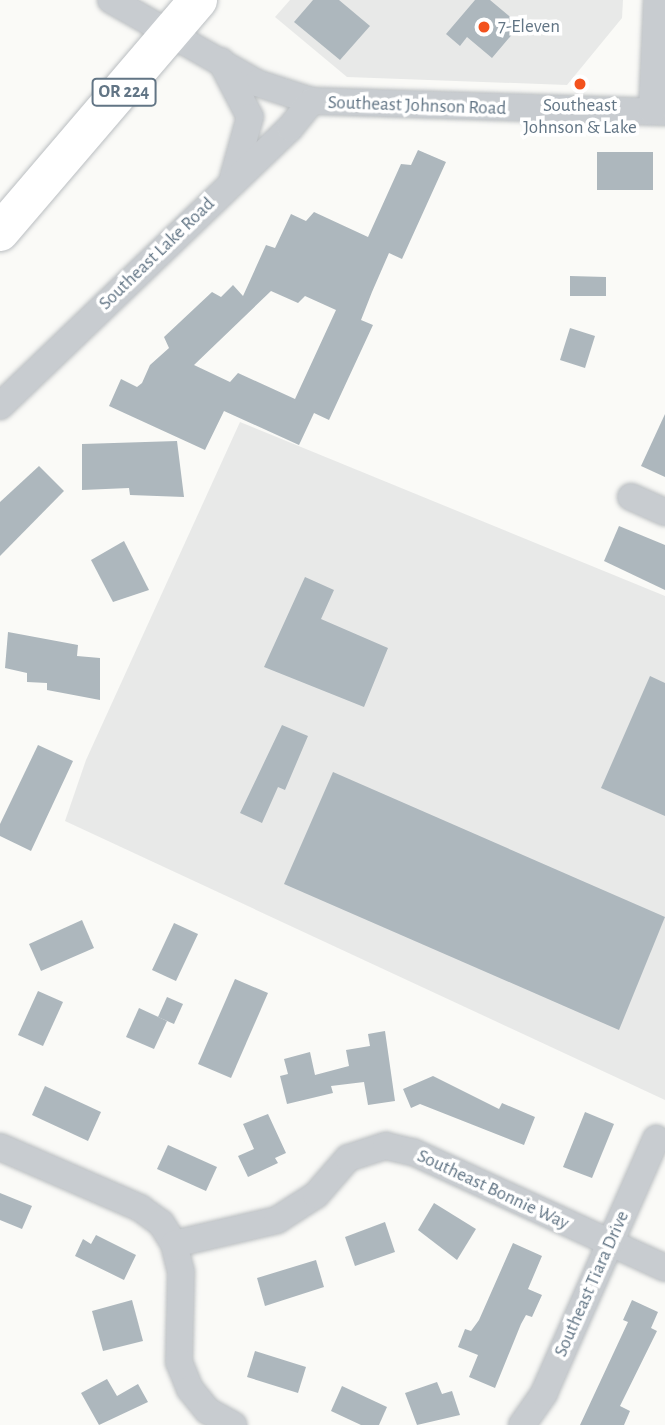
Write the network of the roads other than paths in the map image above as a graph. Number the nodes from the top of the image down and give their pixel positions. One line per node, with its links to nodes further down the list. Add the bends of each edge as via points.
1 (111, 0): 4 (street, Southeast Johnson Road)
2 (198, 0): 4 (highway, OR 224)
3 (657, 0): 7 (street)
4 (175, 33): 5 (street, Southeast Johnson Road); 9 (highway, OR 224)
5 (221, 61): 6 (street, Southeast Johnson Road, via 271,89); 8 (street, via 250,117)
6 (312, 101): 7 (street, Southeast Johnson Road); 8 (street, Southeast Lake Road)
7 (659, 112)
8 (231, 183): 10 (street, Southeast Lake Road)
9 (0, 232)
10 (0, 406)
11 (631, 497): 12 (street)
12 (665, 512)
13 (656, 1139): 16 (street, Southeast Tiara Drive)
14 (0, 1147): 15 (street, via 140,1208 161,1223)
15 (174, 1244): 16 (street, Southeast Bonnie Way, via 277,1220 316,1195 348,1158 387,1146 413,1152); 18 (street, via 181,1272 179,1362 190,1389 208,1410)
16 (609, 1244): 17 (street, Southeast Bonnie Way); 19 (street, Southeast Tiara Drive, via 544,1393)
17 (665, 1268)
18 (233, 1425)
19 (522, 1425)

